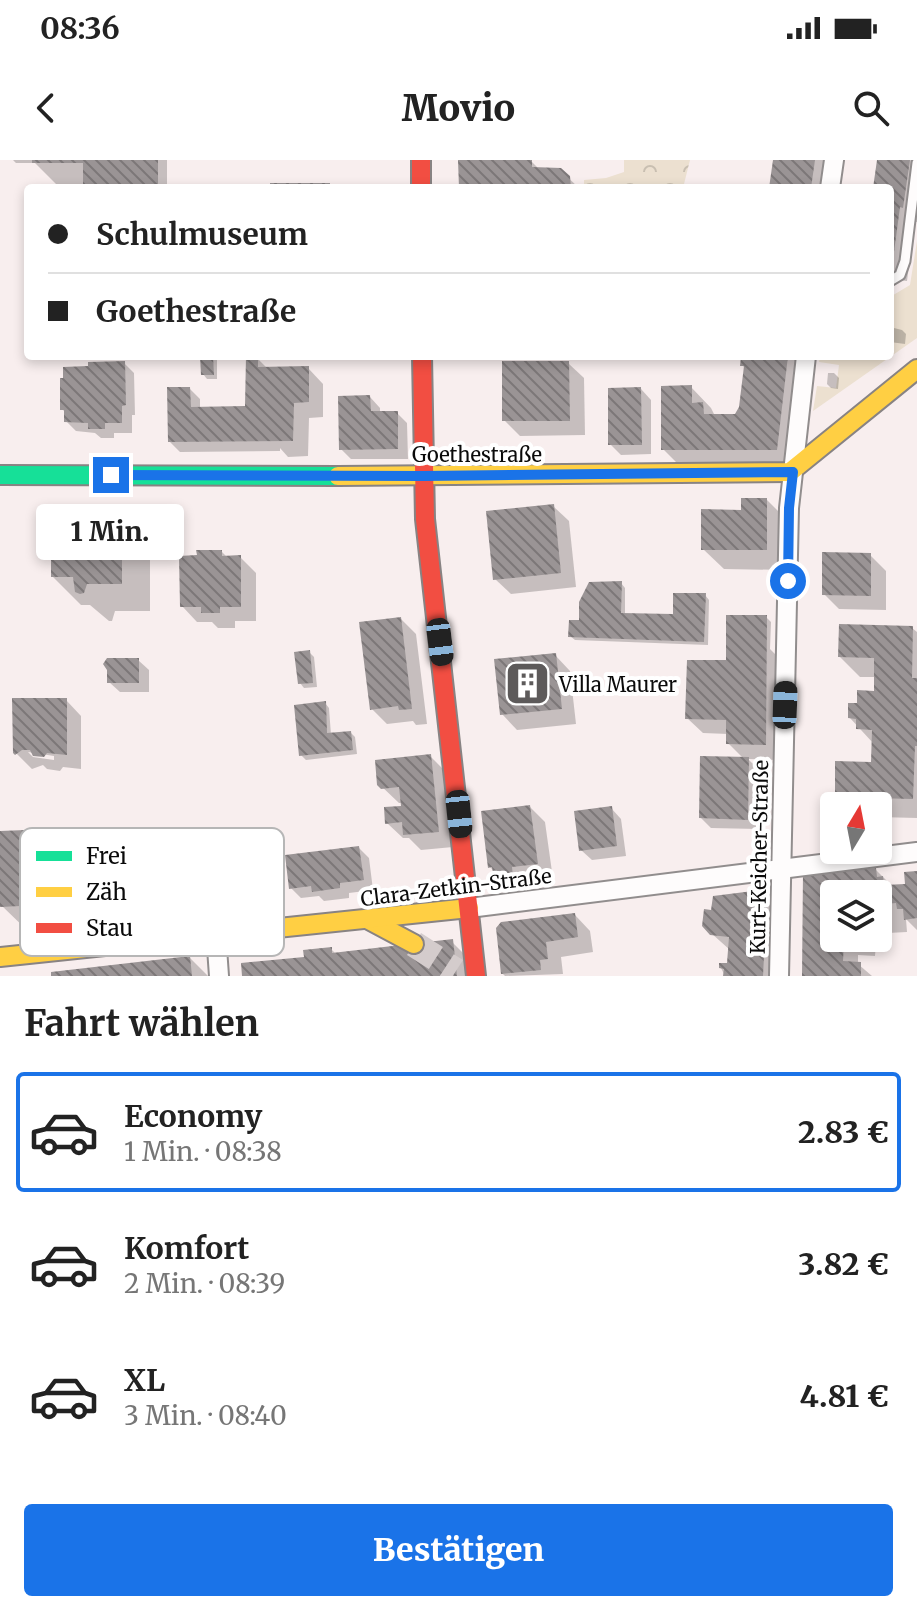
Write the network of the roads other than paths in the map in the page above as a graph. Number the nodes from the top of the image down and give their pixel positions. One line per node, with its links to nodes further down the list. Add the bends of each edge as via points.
1 (421, 160): 4 (street)
2 (834, 160): 5 (street)
3 (917, 163): 6 (lane, via 905,261)
4 (421, 184)
5 (831, 184)
6 (894, 279)
7 (422, 360): 12 (street)
8 (806, 360): 10 (street, Kurt-Keicher-Straße)
9 (917, 369): 10 (street)
10 (793, 472): 12 (street, Goethestraße); 14 (street, Kurt-Keicher-Straße)
11 (0, 475): 12 (street, Goethestraße)
12 (423, 476): 15 (street)
13 (917, 852): 14 (street, Clara-Zetkin-Straße)
14 (780, 868): 15 (street, Clara-Zetkin-Straße); 24 (street, Kurt-Keicher-Straße)
15 (469, 908): 16 (street, Clara-Zetkin-Straße); 23 (street)
16 (369, 920): 17 (street, Clara-Zetkin-Straße); 18 (street)
17 (284, 928)
18 (414, 944)
19 (20, 955): 21 (street, Clara-Zetkin-Straße)
20 (218, 956): 22 (street)
21 (0, 957)
22 (219, 976)
23 (476, 976)
24 (779, 976)

